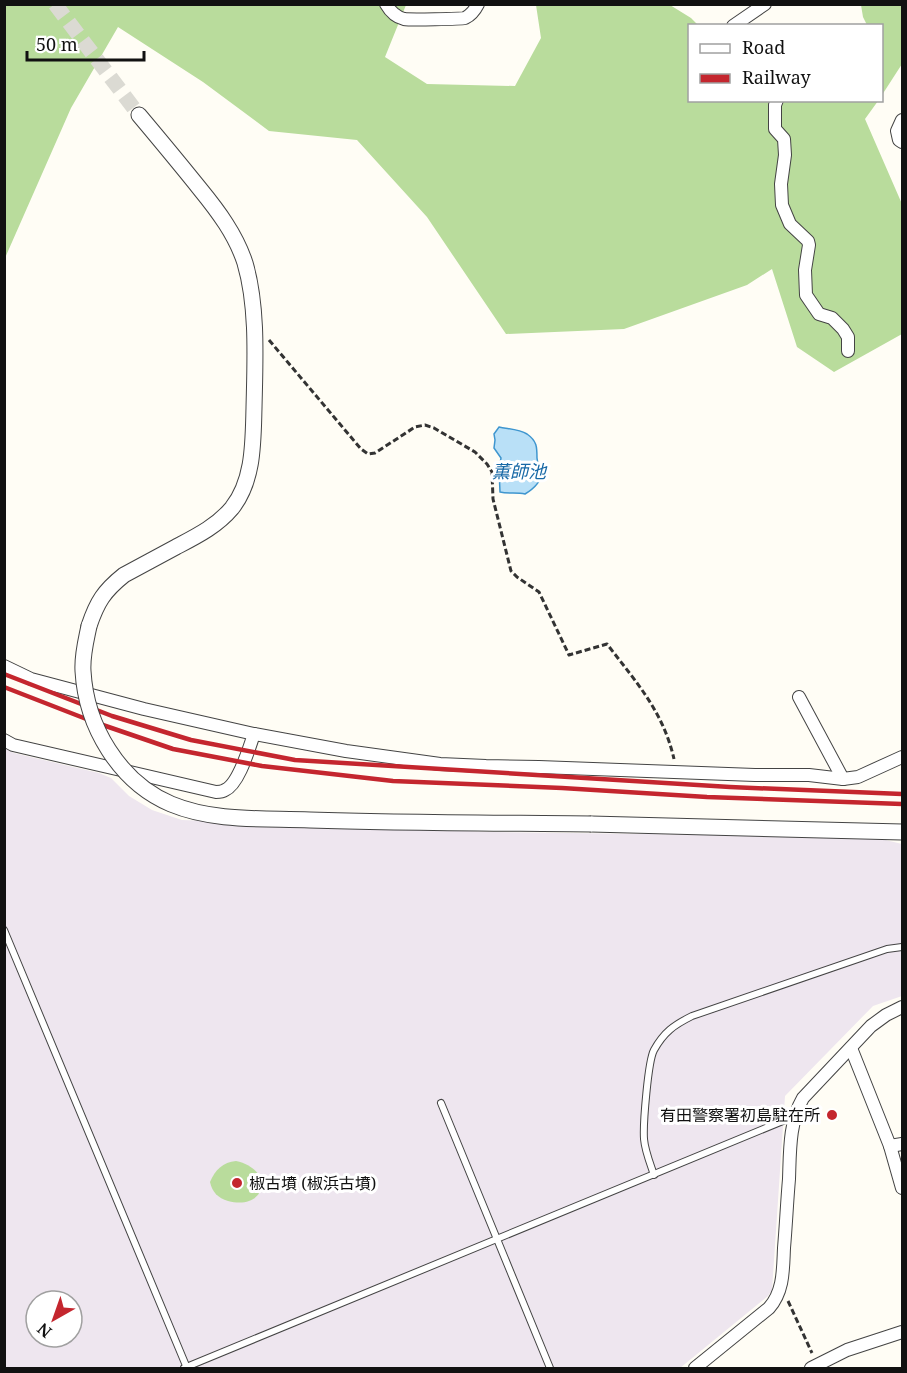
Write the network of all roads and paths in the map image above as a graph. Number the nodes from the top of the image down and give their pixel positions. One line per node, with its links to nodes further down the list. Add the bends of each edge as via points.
1 (386, 4): 2 (street, via 402,19 417,19 465,18)
2 (478, 4)
3 (765, 4): 4 (street)
4 (736, 24)
5 (776, 102): 10 (street, via 775,129 784,139 785,155 782,205 790,224 809,245 806,295 819,314 832,318 843,329 848,337)
6 (139, 115): 9 (street, via 226,224 244,261)
7 (903, 120): 8 (street, via 897,131)
8 (903, 142)
9 (255, 322): 16 (path, via 368,454 425,425 482,457 492,472 493,499 511,571 539,592 569,655 607,644 657,711); 18 (street, bridge, via 251,463 240,497 206,531 113,583 98,602 89,626 83,655 89,710 111,753 141,786 170,803 231,817)
10 (848, 351)
11 (4, 666): 13 (street, via 31,679)
12 (799, 697): 17 (street)
13 (254, 734): 14 (street, via 233,784 216,792); 16 (street, via 440,764)
14 (4, 740)
15 (903, 757): 17 (street, via 858,777)
16 (676, 772): 17 (street)
17 (843, 779)
18 (903, 832)
19 (4, 930): 32 (lane)
20 (903, 947): 26 (lane, via 887,949 692,1016 667,1031 652,1052 649,1069 644,1135)
21 (903, 1007): 22 (street, via 878,1020)
22 (851, 1048): 24 (street, via 803,1098); 25 (street)
23 (441, 1103): 28 (lane)
24 (795, 1116): 26 (lane); 29 (street)
25 (896, 1145): 27 (street)
26 (654, 1175): 28 (lane)
27 (903, 1188)
28 (498, 1240): 32 (lane); 33 (lane)
29 (781, 1286): 31 (path); 34 (street, via 770,1308)
30 (903, 1332): 31 (street, via 846,1350)
31 (814, 1367)
32 (186, 1368)
33 (550, 1368)
34 (694, 1368)

